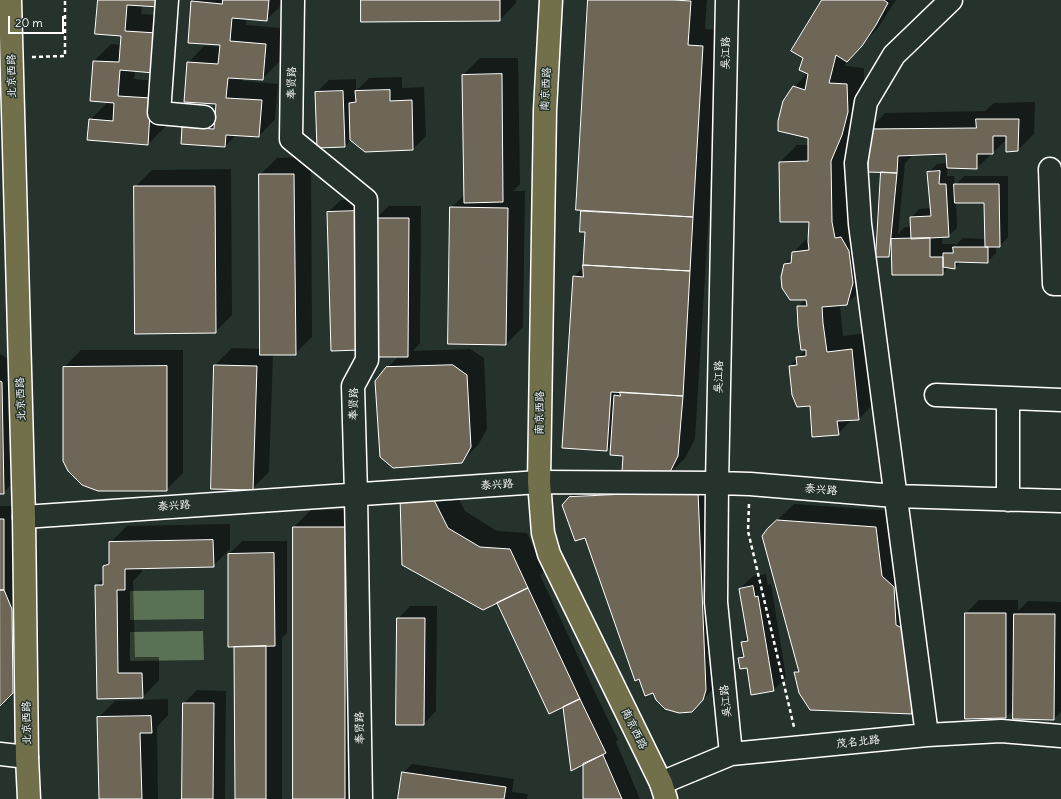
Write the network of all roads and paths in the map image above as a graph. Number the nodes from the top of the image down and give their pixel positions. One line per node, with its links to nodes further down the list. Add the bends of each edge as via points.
1 (10, 0): 8 (main road, 北京西路)
2 (65, 0): 8 (path, via 64,56)
3 (167, 0): 9 (street, via 159,113)
4 (293, 0): 18 (street, 奉贤路, via 291,139 366,200 367,360 353,386)
5 (551, 0): 15 (main road, 南京西路, via 545,110)
6 (727, 0): 16 (street, 吴江路)
7 (951, 0): 19 (street, via 894,54 866,102 856,163 860,224)
8 (11, 58): 22 (main road, 北京西路)
9 (204, 117)
10 (1050, 168): 11 (street, via 1054,284)
11 (1061, 284)
12 (936, 395): 13 (street)
13 (1008, 398): 14 (street); 20 (street)
14 (1061, 400)
15 (540, 482): 16 (street, 泰兴路); 18 (street, 泰兴路); 29 (main road, 南京西路, via 543,533 549,554)
16 (717, 483): 17 (street, 泰兴路); 27 (street, 吴江路, via 716,602)
17 (750, 484): 19 (street, 泰兴路); 25 (path, via 748,531)
18 (356, 494): 22 (street, 泰兴路); 31 (street, 奉贤路)
19 (895, 496): 20 (street, 泰兴路); 23 (street)
20 (1008, 500): 21 (street, 泰兴路)
21 (1061, 501)
22 (24, 517): 28 (main road, 北京西路)
23 (927, 735): 24 (street, 茂名北路, via 1001,731); 25 (street, 茂名北路)
24 (1061, 736)
25 (798, 748): 27 (street, 茂名北路)
26 (0, 754): 28 (street)
27 (731, 754): 29 (street, 茂名北路)
28 (27, 756): 30 (main road, 北京西路)
29 (664, 791)
30 (29, 799)
31 (360, 799)

